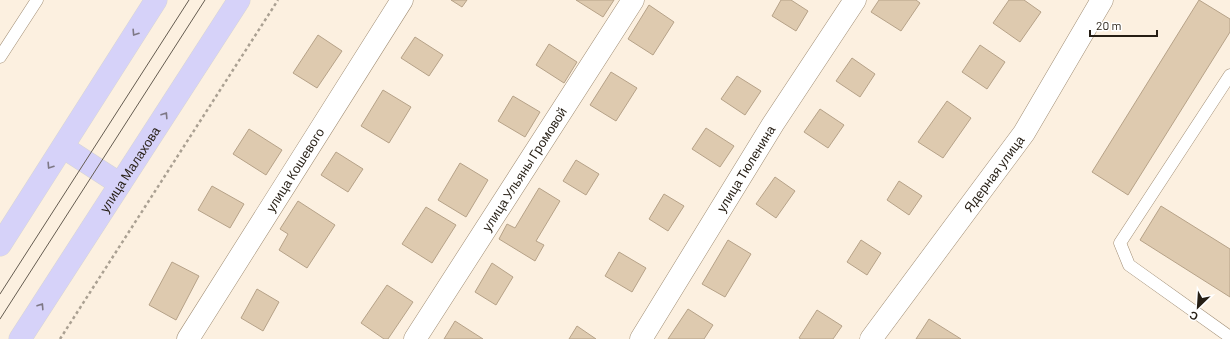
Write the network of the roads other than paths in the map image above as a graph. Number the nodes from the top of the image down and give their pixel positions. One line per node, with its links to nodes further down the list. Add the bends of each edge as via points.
1 (36, 0): 8 (lane)
2 (156, 0): 10 (main road, one-way to 10)
3 (239, 0): 11 (main road, улица Малахова, one-way to 3)
4 (402, 0): 15 (street, улица Кошевого)
5 (634, 0): 16 (street, улица Ульяны Громовой)
6 (855, 0): 17 (street, улица Тюленина, via 773,124)
7 (1102, 0): 18 (street, Ядерная улица, via 1024,133)
8 (0, 57)
9 (1230, 75): 13 (lane, via 1120,243 1129,265)
10 (63, 147): 11 (main road); 12 (main road, one-way to 12)
11 (120, 184): 14 (main road, улица Малахова, one-way to 11)
12 (0, 244)
13 (1230, 337)
14 (20, 339)
15 (188, 339)
16 (415, 339)
17 (641, 339)
18 (871, 339)

